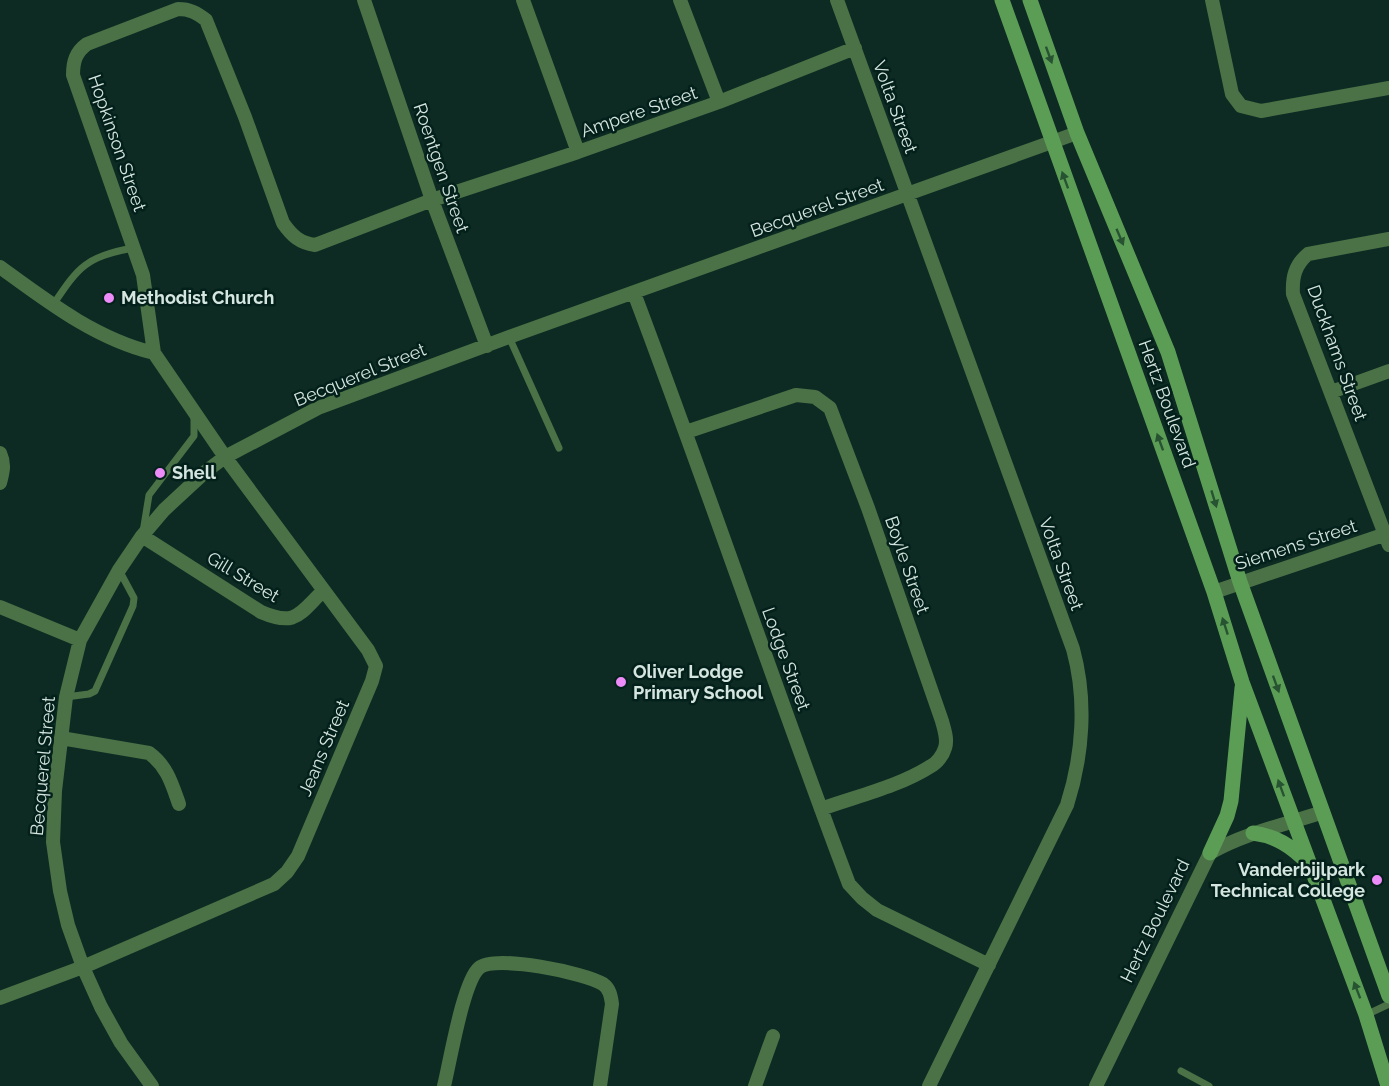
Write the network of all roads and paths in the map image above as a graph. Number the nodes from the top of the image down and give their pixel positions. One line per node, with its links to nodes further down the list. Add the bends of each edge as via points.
1 (364, 0): 15 (street, Roentgen Street)
2 (523, 0): 13 (street)
3 (680, 0): 10 (street)
4 (837, 0): 8 (street, Volta Street)
5 (1002, 0): 12 (street, Hertz Boulevard)
6 (1030, 0): 11 (street, Hertz Boulevard, one-way to 11)
7 (1212, 0): 9 (street, via 1232,94 1241,106 1261,111)
8 (855, 48): 10 (street, Ampere Street); 14 (street, Volta Street)
9 (1389, 88)
10 (719, 102): 13 (street, Ampere Street)
11 (1077, 133): 12 (street, Becquerel Street); 35 (street, Hertz Boulevard, one-way to 35, via 1168,352)
12 (1052, 142): 14 (street, Becquerel Street); 37 (street, Hertz Boulevard, one-way to 12)
13 (578, 152): 15 (street, Ampere Street)
14 (908, 194): 19 (street, Becquerel Street); 50 (street, Volta Street, via 1073,649 1082,692 1078,765 1067,805)
15 (432, 200): 17 (street, Hopkinson Street, via 315,246 299,240 284,223 206,21 192,10 178,9 87,44 75,57 73,66); 22 (street, Roentgen Street)
16 (1389, 239): 25 (street, Duckhams Street, via 1308,254 1295,269 1293,294)
17 (134, 248): 20 (lane, via 88,262); 23 (street, Hopkinson Street, via 148,300)
18 (0, 267): 20 (street)
19 (634, 293): 21 (street, Becquerel Street); 27 (street, Lodge Street)
20 (53, 306): 23 (street, via 98,332)
21 (509, 337): 22 (street, Becquerel Street); 28 (lane)
22 (487, 346): 30 (street, Becquerel Street, via 318,408)
23 (154, 353): 26 (street, Hopkinson Street)
24 (1389, 371): 25 (street)
25 (1331, 392): 33 (street, Duckhams Street)
26 (195, 412): 30 (street, Hopkinson Street); 32 (lane, via 194,436 149,495)
27 (686, 432): 44 (street, Lodge Street); 44 (street, Boyle Street, via 796,395 815,397 830,408 868,508 942,721 945,748 931,766 903,780)
28 (559, 448)
29 (0, 453): 31 (street)
30 (225, 457): 32 (street, Becquerel Street, via 172,502); 36 (street, Jeans Street)
31 (0, 483)
32 (142, 536): 34 (street, Becquerel Street); 36 (street, Gill Street, via 276,618 287,620 297,616)
33 (1388, 538): 35 (street, Siemens Street)
34 (119, 570): 39 (street, Becquerel Street); 41 (lane, via 134,598 133,606 95,691)
35 (1240, 582): 37 (street, Siemens Street); 45 (street, Hertz Boulevard, one-way to 45)
36 (323, 591): 51 (street, Jeans Street, via 376,666 298,856 274,884)
37 (1214, 592): 40 (street, Hertz Boulevard, one-way to 37)
38 (0, 607): 39 (street)
39 (80, 640): 41 (street, Becquerel Street)
40 (1242, 682): 46 (street, Hertz Boulevard, one-way to 40); 48 (street, via 1231,801)
41 (66, 697): 42 (street, Becquerel Street)
42 (62, 738): 43 (street, via 149,753 169,775); 51 (street, Becquerel Street, via 53,842 68,925)
43 (179, 804)
44 (821, 809): 50 (street, Lodge Street, via 849,884 862,898 877,910)
45 (1323, 812): 46 (street, Hertz Boulevard); 52 (street, Hertz Boulevard)
46 (1294, 822): 47 (street, Hertz Boulevard); 49 (street, Hertz Boulevard)
47 (1253, 833): 48 (street, Hertz Boulevard); 49 (street, via 1281,841)
48 (1210, 853): 63 (street, Hertz Boulevard)
49 (1309, 864): 55 (street, Hertz Boulevard, one-way to 49)
50 (989, 965): 62 (street, Volta Street)
51 (83, 967): 53 (street); 58 (street, Becquerel Street, via 121,1043)
52 (1389, 996)
53 (0, 998)
54 (1389, 1004): 55 (lane)
55 (1366, 1015): 65 (street, Hertz Boulevard)
56 (773, 1036): 61 (street)
57 (1181, 1071): 64 (lane)
58 (152, 1086)
59 (444, 1086): 60 (street, via 474,975 480,967 506,963 578,975 606,987 612,1004)
60 (600, 1086)
61 (755, 1086)
62 (929, 1086)
63 (1096, 1086)
64 (1209, 1086)
65 (1388, 1086)

